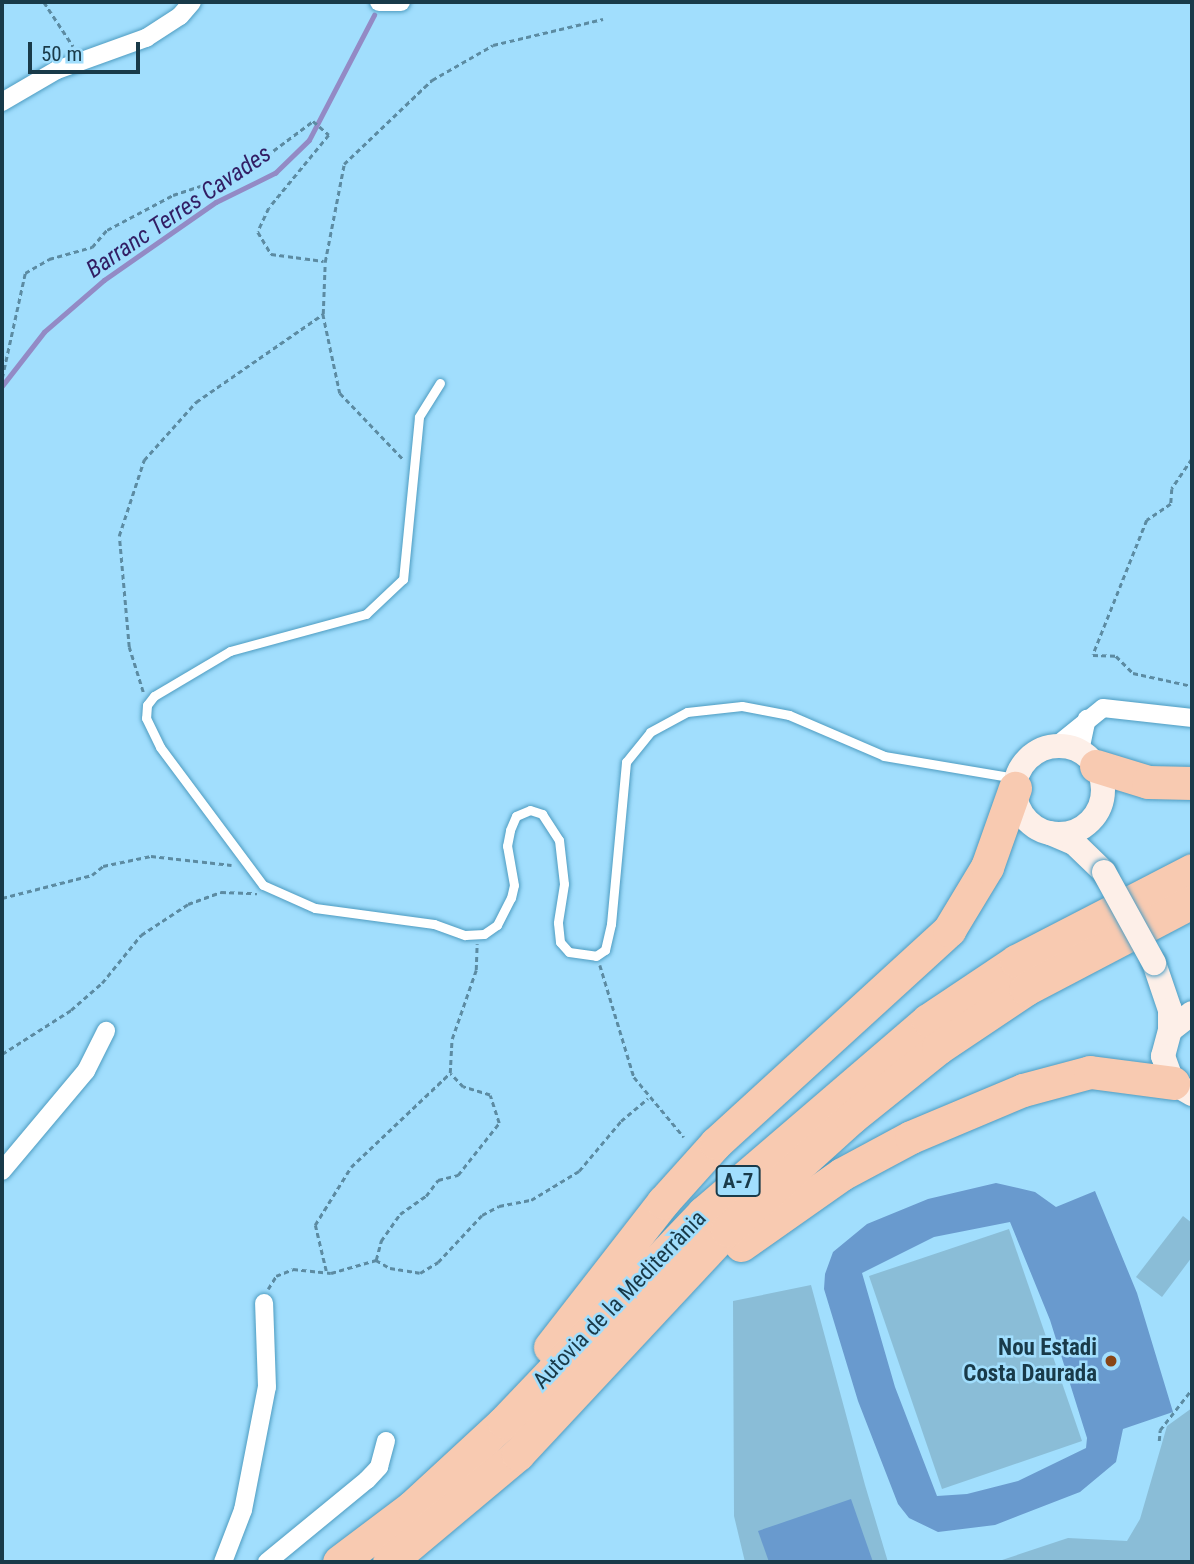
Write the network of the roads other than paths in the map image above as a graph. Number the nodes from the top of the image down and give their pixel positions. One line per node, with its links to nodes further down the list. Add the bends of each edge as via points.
1 (192, 2): 4 (street, via 146,38 13,91)
2 (379, 2): 3 (street)
3 (401, 2)
4 (2, 102)
5 (440, 383): 10 (lane, via 419,417 403,579 366,614 230,651 154,696 147,705 146,718 160,747 247,867 270,890 315,908 478,934 497,925 511,898 510,830 516,816 530,810 542,814 559,840 564,884 560,942 569,952 596,956 605,950 611,924 626,762 650,732 687,712 742,706 789,715 884,756)
6 (1192, 718): 7 (street, via 1103,708)
7 (1087, 719): 8 (street); 9 (street)
8 (1056, 746): 9 (main road); 10 (main road, via 1031,755)
9 (1088, 759): 11 (highway, via 1147,782); 12 (main road, via 1103,796)
10 (1016, 783): 13 (main road, via 1024,817); 29 (highway, via 987,867 949,929 716,1143 663,1202 497,1412 404,1497)
11 (1192, 783)
12 (1098, 811): 13 (main road, via 1077,830); 15 (main road, via 1097,845)
13 (1049, 833): 15 (main road, via 1074,843)
14 (1192, 870): 30 (highway, Autovia de la Mediterrània / A-7, via 1016,961 918,1028 703,1213 504,1422 412,1507)
15 (1104, 872): 17 (main road, bridge)
16 (1192, 902): 25 (highway, Autovia de la Mediterrània / A-7, via 1026,989 938,1048 851,1118 727,1230)
17 (1158, 971): 18 (main road); 20 (main road)
18 (1192, 1000)
19 (1192, 1013): 20 (main road)
20 (1170, 1030): 22 (main road, via 1163,1056)
21 (106, 1031): 23 (street, via 86,1071)
22 (1183, 1089): 25 (highway, via 1115,1073 1064,1075 911,1137 842,1174 763,1226 642,1338)
23 (2, 1171)
24 (264, 1303): 27 (street, via 269,1353 266,1397 243,1510)
25 (611, 1357): 31 (highway, Autovia de la Mediterrània / A-7, via 518,1454)
26 (386, 1440): 28 (street, via 380,1467)
27 (223, 1562)
28 (267, 1562)
29 (320, 1562)
30 (339, 1562)
31 (389, 1562)

